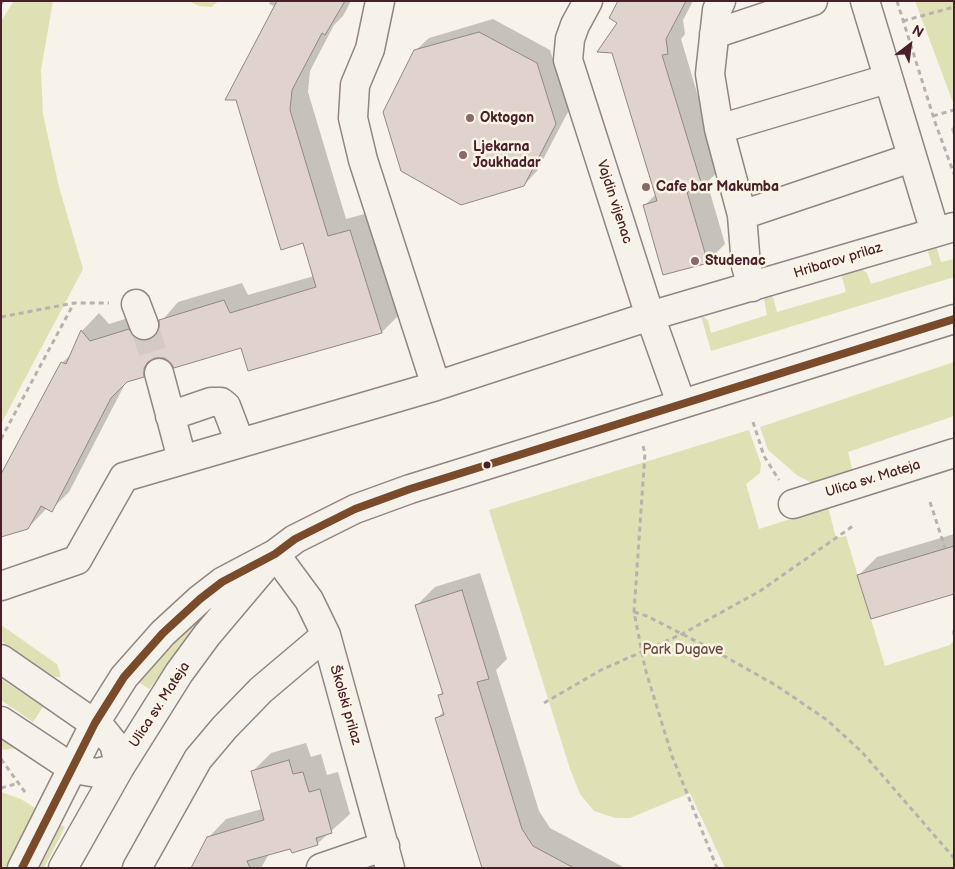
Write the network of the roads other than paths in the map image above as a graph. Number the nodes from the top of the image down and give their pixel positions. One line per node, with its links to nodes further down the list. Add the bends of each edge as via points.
1 (380, 1): 16 (street, via 370,49 355,85 353,118 363,160)
2 (588, 1): 13 (street, Vajdin vijenac, via 570,39 568,60)
3 (721, 1): 6 (street)
4 (813, 1): 6 (street)
5 (865, 1): 7 (street)
6 (714, 34): 8 (street, via 710,74)
7 (887, 79): 8 (street); 9 (street)
8 (719, 129): 10 (street)
9 (911, 158): 10 (street); 11 (street)
10 (742, 215): 12 (street, via 746,266)
11 (944, 229): 12 (street, Hribarov prilaz)
12 (752, 287): 13 (street, Hribarov prilaz)
13 (650, 316): 16 (street, Hribarov prilaz); 17 (street, Vajdin vijenac)
14 (954, 319): 17 (street, Ulica sv. Mateja)
15 (159, 373): 18 (street)
16 (436, 386): 19 (street, Hribarov prilaz)
17 (681, 403): 23 (street, Ulica sv. Mateja, via 355,509 296,539)
18 (170, 416): 19 (street, via 211,402 221,402 226,406); 21 (street)
19 (240, 442): 21 (street, Hribarov prilaz)
20 (954, 454): 22 (street, Ulica sv. Mateja)
21 (182, 459): 24 (street, Hribarov prilaz, via 124,477 77,560)
22 (793, 504)
23 (275, 554): 25 (street, Školski prilaz, via 310,600); 28 (street, Ulica sv. Mateja, via 222,582 200,598 124,677); 30 (street, Ulica sv. Mateja, via 179,673)
24 (1, 586)
25 (326, 635): 31 (street, Školski prilaz); 34 (street, via 261,690 198,759)
26 (1, 659): 28 (street)
27 (1, 721): 29 (street)
28 (94, 723): 29 (street, Ulica sv. Mateja); 30 (street, via 114,744)
29 (72, 767): 30 (street, via 97,773); 32 (street, Ulica sv. Mateja)
30 (120, 767): 33 (street, Ulica sv. Mateja)
31 (388, 857): 35 (street)
32 (22, 868)
33 (63, 868)
34 (137, 868)
35 (321, 868)

